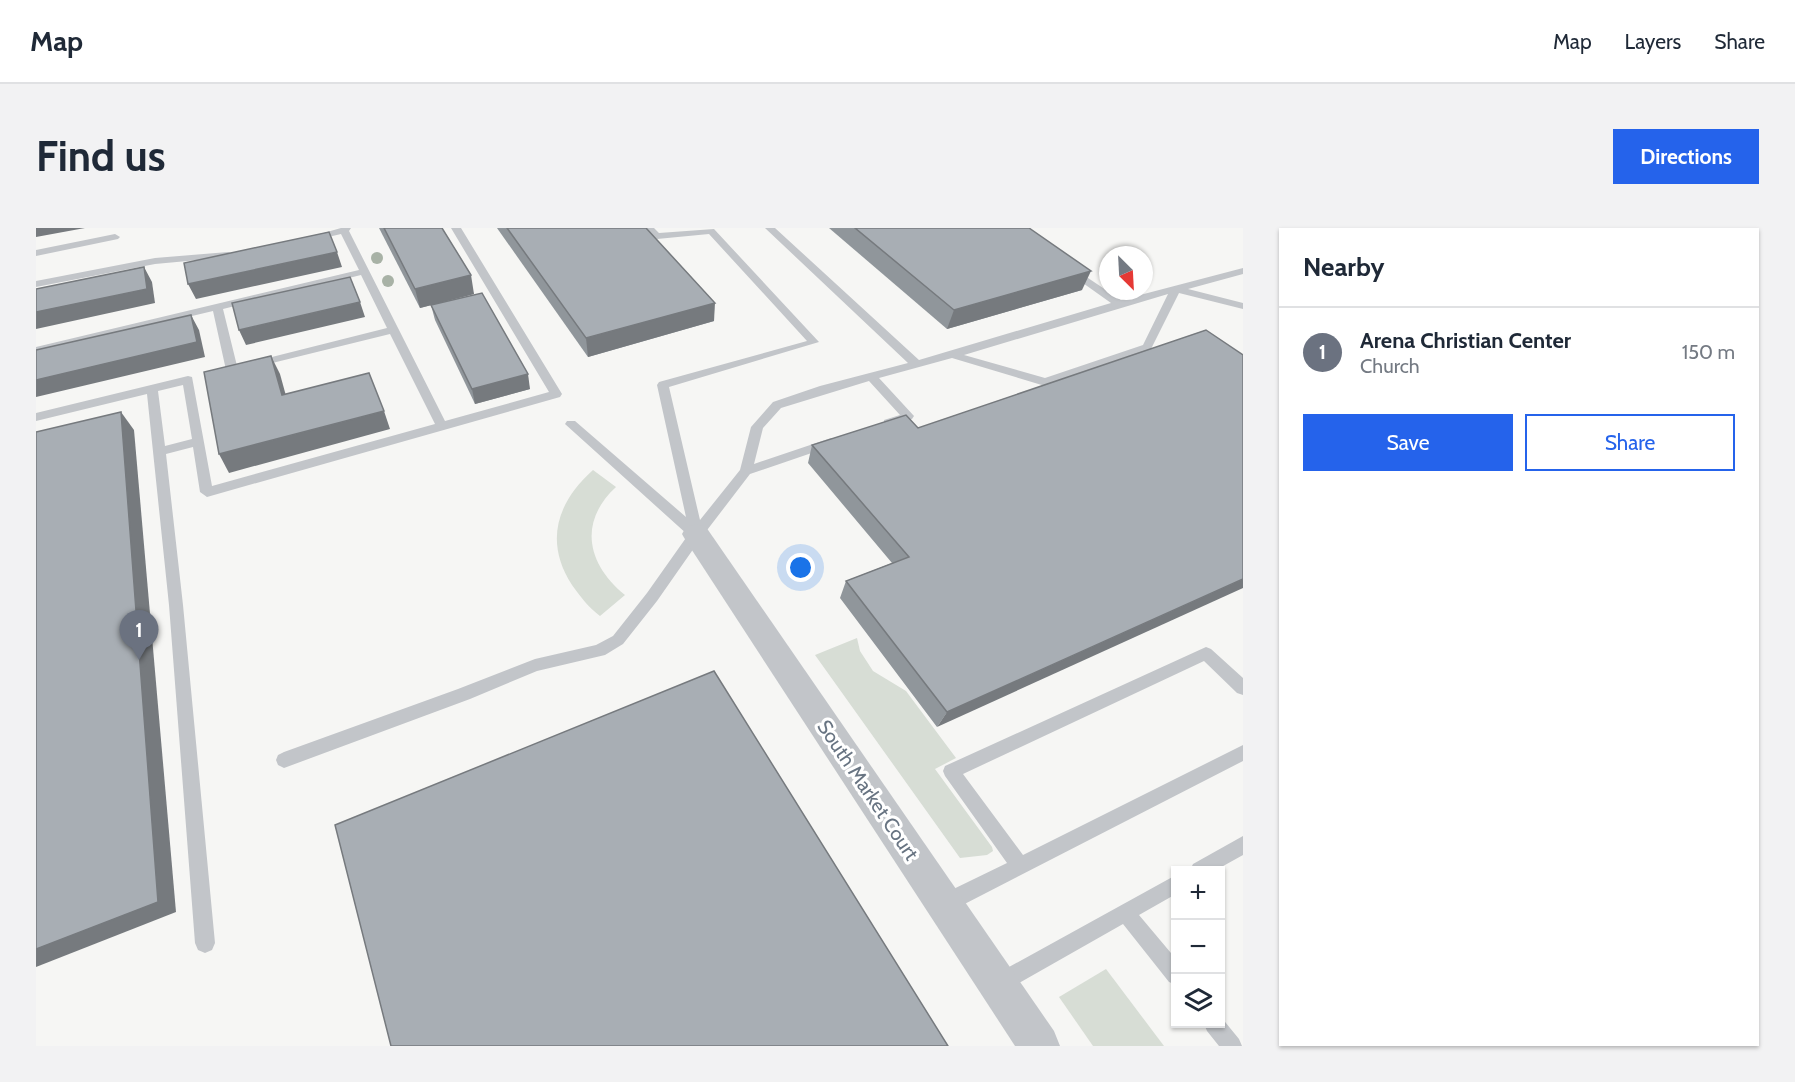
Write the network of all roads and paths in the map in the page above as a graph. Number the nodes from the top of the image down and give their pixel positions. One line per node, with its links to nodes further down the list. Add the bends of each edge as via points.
1 (456, 228): 25 (lane, via 556,394)
2 (649, 228): 31 (lane, via 657,236 711,231 814,342 663,385)
3 (770, 228): 20 (lane)
4 (345, 229): 6 (lane); 11 (lane)
5 (114, 237): 8 (lane)
6 (299, 240)
7 (243, 252): 12 (lane, via 155,261)
8 (36, 253)
9 (1061, 263): 14 (lane)
10 (1243, 271): 13 (lane)
11 (363, 272): 16 (lane); 17 (lane)
12 (36, 284)
13 (1176, 289): 14 (lane); 15 (lane); 19 (lane, via 1147,347 1045,382)
14 (1119, 304): 19 (lane)
15 (1243, 306)
16 (217, 307): 17 (lane, via 226,371); 18 (lane)
17 (392, 330): 25 (lane)
18 (36, 350)
19 (952, 356): 20 (lane)
20 (917, 365): 21 (lane)
21 (871, 376): 26 (lane, via 908,416); 30 (lane, via 777,405 757,427)
22 (152, 389): 23 (lane); 28 (lane, via 194,379); 29 (lane)
23 (36, 417)
24 (571, 424): 31 (lane)
25 (442, 426): 28 (lane, via 207,492)
26 (875, 427)
27 (843, 438): 30 (lane)
28 (199, 441): 29 (lane)
29 (159, 452): 41 (lane)
30 (746, 471): 31 (lane)
31 (696, 534): 34 (lane, via 618,640 600,651 535,665); 39 (street, South Market Court)
32 (1243, 688): 36 (lane, via 1206,653 951,771)
33 (1243, 753): 36 (lane)
34 (285, 760)
35 (1243, 845): 37 (lane)
36 (1020, 866): 39 (lane)
37 (1206, 866)
38 (1171, 887): 40 (lane)
39 (944, 904): 43 (street, South Market Court)
40 (1125, 912): 42 (lane); 43 (lane)
41 (205, 943)
42 (1175, 974)
43 (998, 984): 45 (street, South Market Court)
44 (1218, 1028): 46 (lane)
45 (1039, 1046)
46 (1232, 1046)

